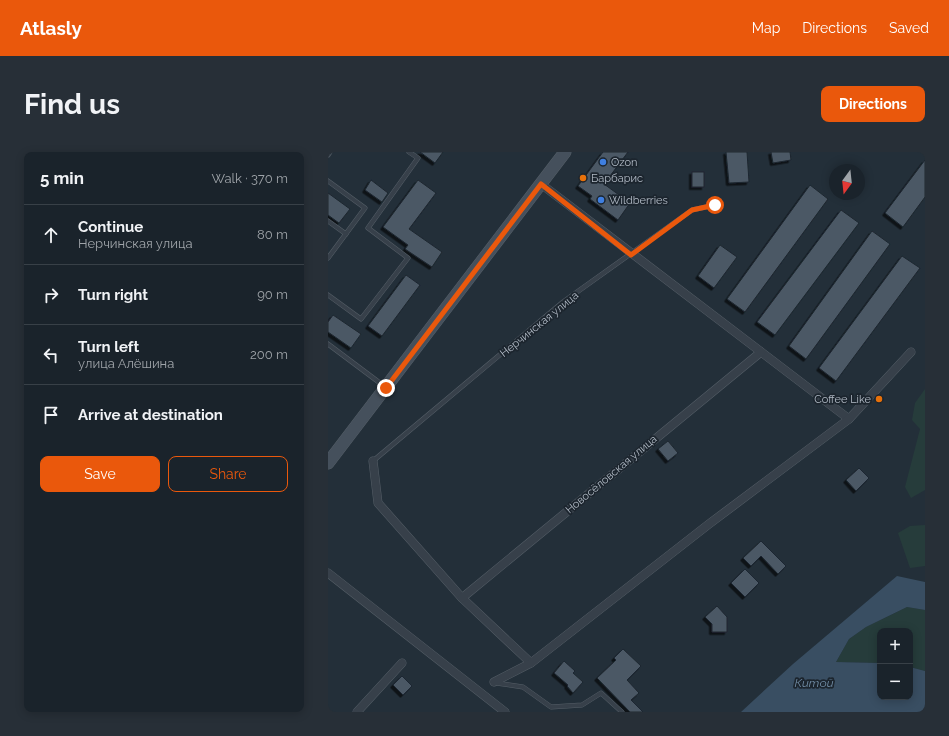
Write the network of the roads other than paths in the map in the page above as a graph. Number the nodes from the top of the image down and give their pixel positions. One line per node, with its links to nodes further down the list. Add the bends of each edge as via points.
1 (330, 152): 4 (lane)
2 (409, 152): 12 (lane, via 418,158 368,228 408,258 361,319)
3 (565, 152): 6 (street)
4 (328, 155)
5 (328, 181): 9 (lane, via 365,208)
6 (541, 184): 10 (street); 16 (street)
7 (715, 205): 10 (lane, Нерчинская улица, via 692,210)
8 (328, 221): 9 (lane)
9 (346, 234): 11 (lane)
10 (631, 255): 14 (street); 18 (lane, Нерчинская улица, via 563,302)
11 (328, 258)
12 (328, 296)
13 (328, 344): 16 (lane)
14 (761, 352): 17 (street); 21 (street, Новосёловская улица)
15 (911, 352): 17 (street)
16 (386, 388): 19 (street)
17 (849, 419): 23 (street)
18 (373, 461): 21 (street, via 378,503)
19 (328, 464)
20 (328, 573): 26 (street)
21 (462, 598): 23 (street)
22 (402, 663): 25 (street)
23 (531, 663): 24 (street)
24 (494, 682): 27 (lane, via 523,687 551,707 582,705 601,693)
25 (357, 712)
26 (505, 712)
27 (622, 712)

